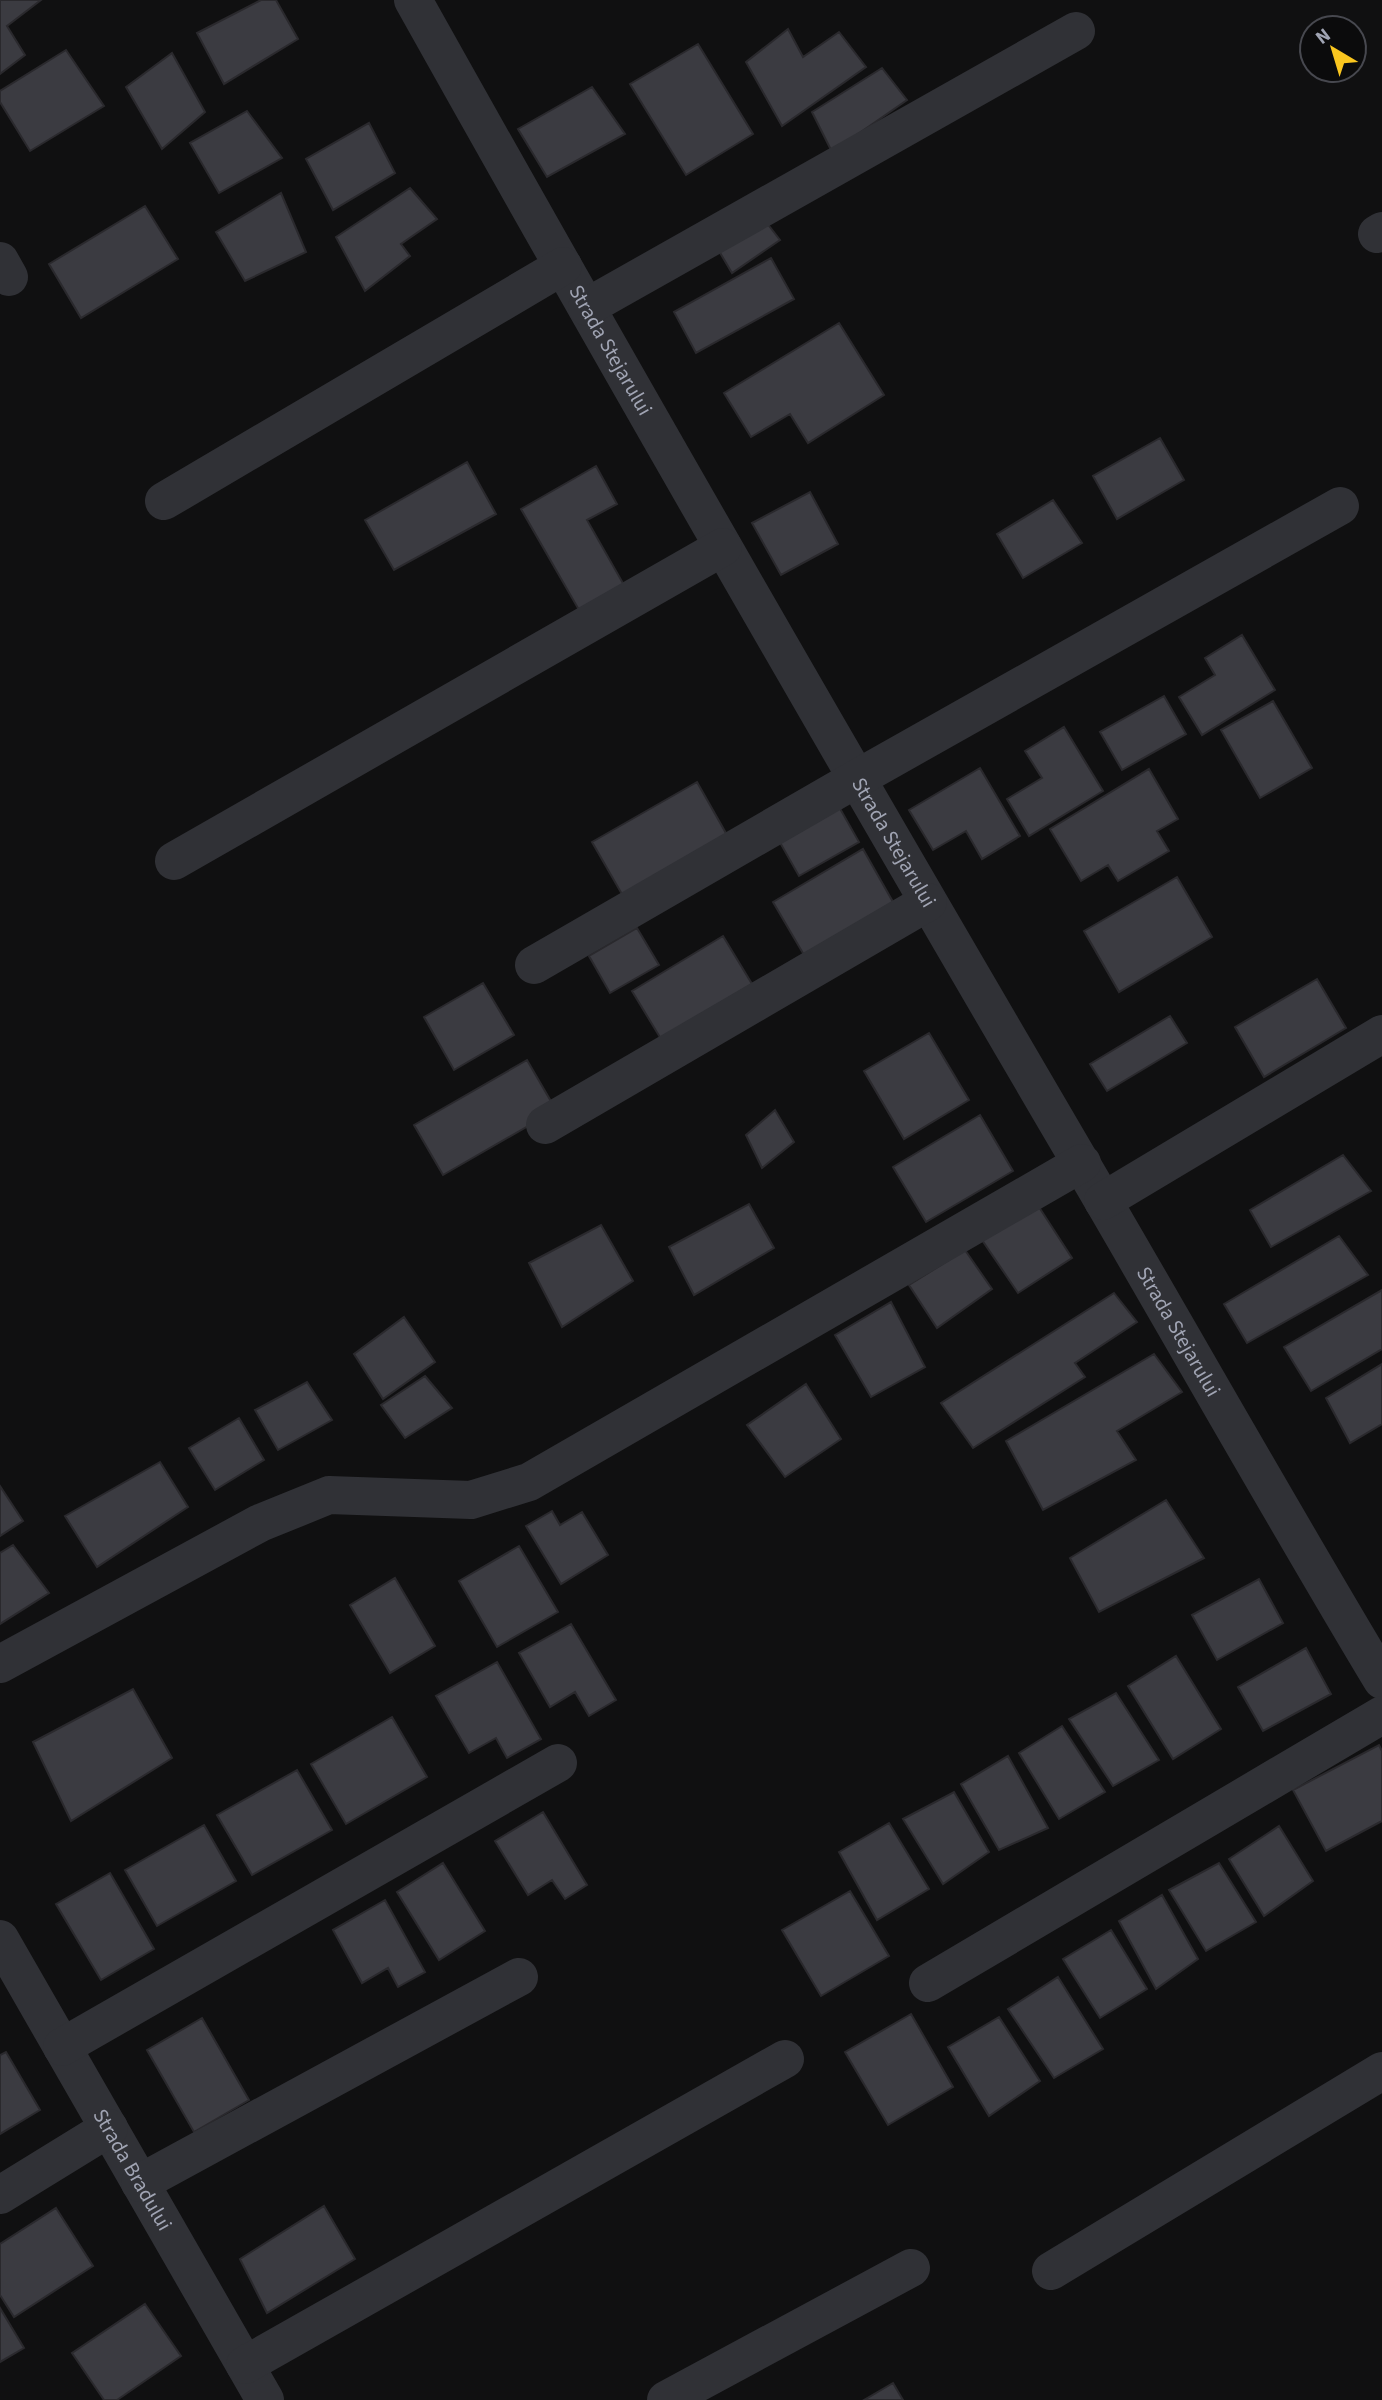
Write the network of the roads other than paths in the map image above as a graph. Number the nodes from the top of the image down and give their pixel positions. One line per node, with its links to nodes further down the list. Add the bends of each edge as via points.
1 (413, 0): 3 (street, Strada Stejarului)
2 (1076, 31): 4 (street)
3 (563, 266): 4 (street, Strada Stejarului); 5 (street)
4 (587, 307): 7 (street, Strada Stejarului)
5 (164, 501)
6 (1340, 506): 8 (street)
7 (723, 547): 8 (street, Strada Stejarului); 9 (street)
8 (856, 779): 10 (street, Strada Stejarului); 11 (street)
9 (174, 861)
10 (928, 902): 13 (street); 14 (street, Strada Stejarului)
11 (534, 965)
12 (1382, 1034): 15 (street)
13 (545, 1125)
14 (1082, 1163): 15 (street, Strada Stejarului); 16 (street, via 529,1482 471,1500 329,1495 260,1523)
15 (1103, 1201): 17 (street, Strada Stejarului)
16 (0, 1664)
17 (1382, 1680)
18 (1382, 1714): 22 (street)
19 (558, 1763): 23 (street)
20 (0, 1938): 23 (street, Strada Bradului)
21 (519, 1977): 27 (street)
22 (928, 1983)
23 (62, 2047): 26 (street, Strada Bradului)
24 (785, 2059): 31 (street)
25 (1382, 2071): 30 (street)
26 (109, 2128): 27 (street, Strada Bradului); 28 (street)
27 (140, 2183): 31 (street, Strada Bradului)
28 (0, 2195)
29 (911, 2268): 33 (street)
30 (1051, 2271)
31 (245, 2365): 32 (street, Strada Bradului)
32 (265, 2400)
33 (666, 2400)

